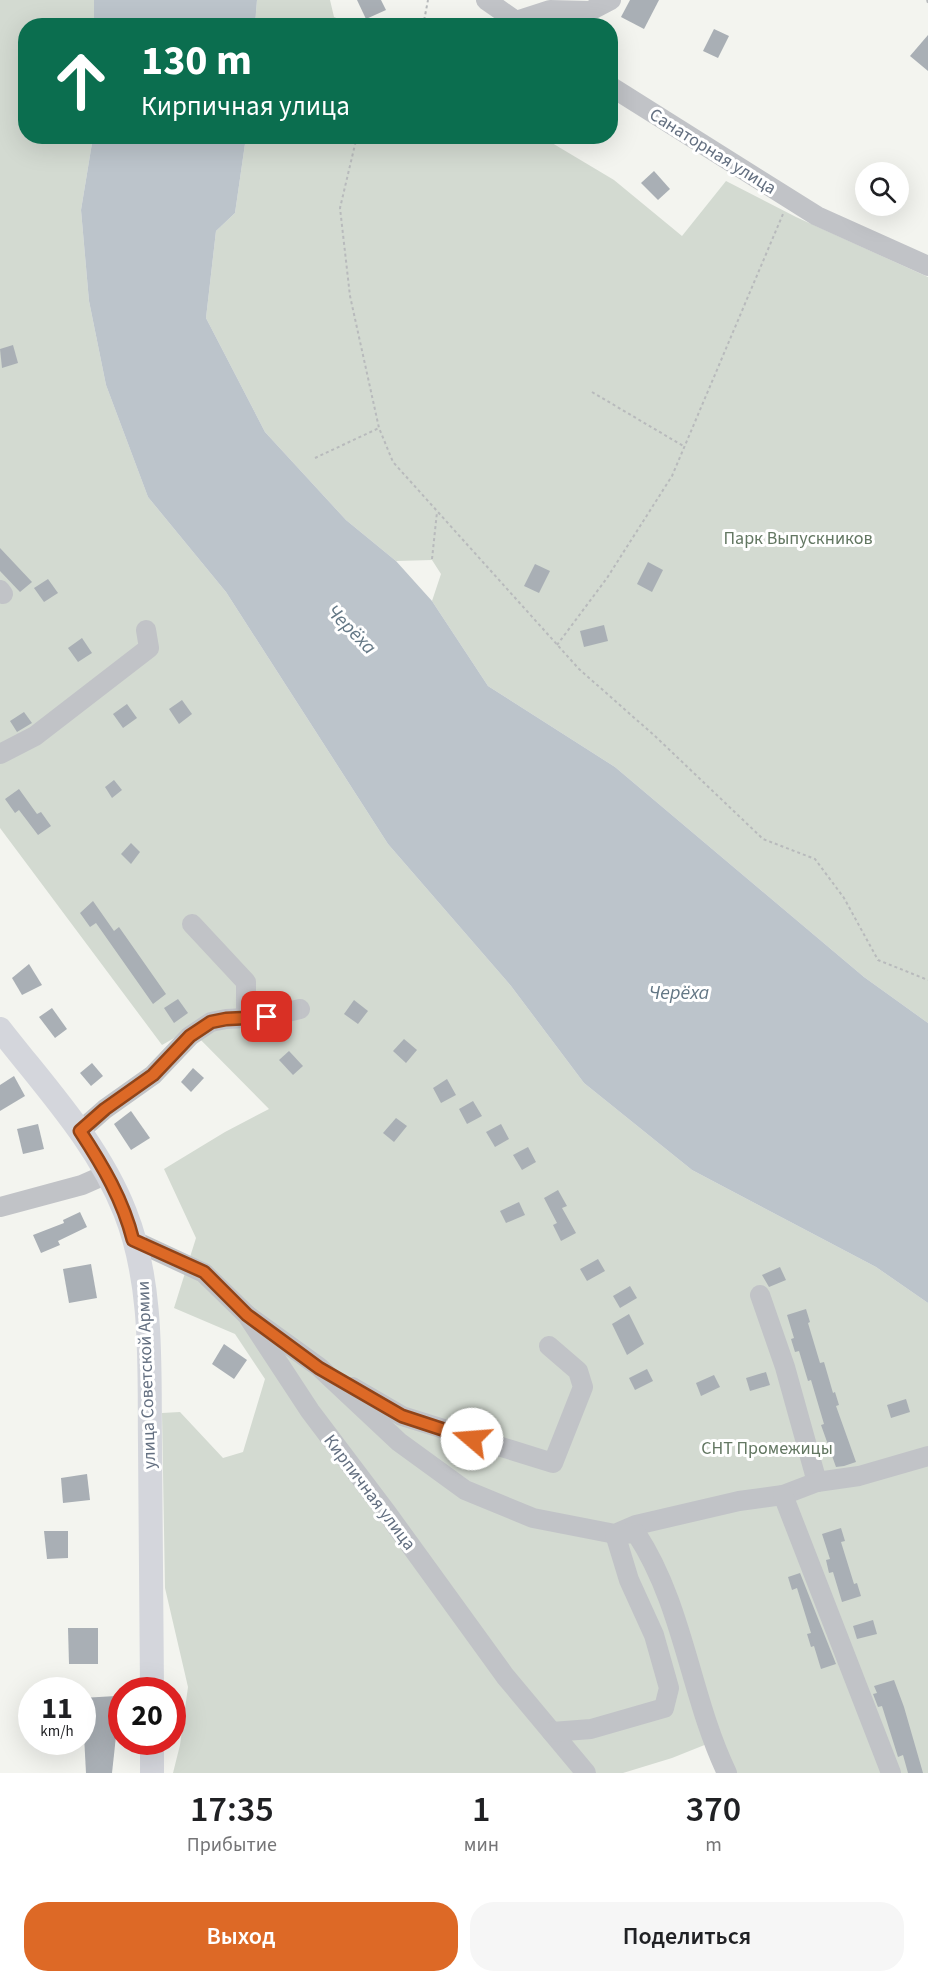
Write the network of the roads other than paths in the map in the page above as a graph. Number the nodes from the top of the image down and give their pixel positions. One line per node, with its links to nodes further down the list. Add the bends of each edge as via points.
1 (486, 0): 3 (street)
2 (611, 0): 4 (street, via 590,11 550,10)
3 (513, 18)
4 (532, 18)
5 (618, 91): 6 (street, Санаторная улица, via 817,216)
6 (928, 266)
7 (146, 630): 8 (street, via 149,648 35,736)
8 (0, 754)
9 (192, 924): 11 (street, via 246,982)
10 (300, 1009): 11 (street)
11 (246, 1018): 13 (street, via 211,1022 173,1052 153,1075)
12 (0, 1029): 13 (main road, улица Советской Армии)
13 (80, 1131): 14 (main road, улица Советской Армии)
14 (107, 1174): 15 (street, via 82,1185); 16 (main road, улица Советской Армии, via 126,1214)
15 (0, 1207)
16 (133, 1240): 18 (street, Кирпичная улица, via 204,1272); 25 (main road, улица Советской Армии, via 144,1281 149,1364)
17 (760, 1295): 22 (street)
18 (247, 1315): 20 (street); 26 (street, Кирпичная улица, via 310,1412 505,1676)
19 (549, 1346): 20 (street, via 578,1371 584,1387 553,1463 402,1416)
20 (319, 1368): 24 (street, via 399,1442 465,1490 533,1518)
21 (928, 1456): 22 (street, via 858,1476)
22 (817, 1482): 23 (street)
23 (783, 1495): 24 (street, via 648,1522); 31 (street)
24 (615, 1534): 26 (street, via 629,1580 654,1635 669,1688 664,1708 591,1729); 30 (street, via 636,1533 650,1554 681,1632)
25 (152, 1677)
26 (552, 1732): 29 (street, Кирпичная улица)
27 (152, 1755): 28 (main road)
28 (152, 1773)
29 (586, 1773)
30 (727, 1773)
31 (891, 1773)

